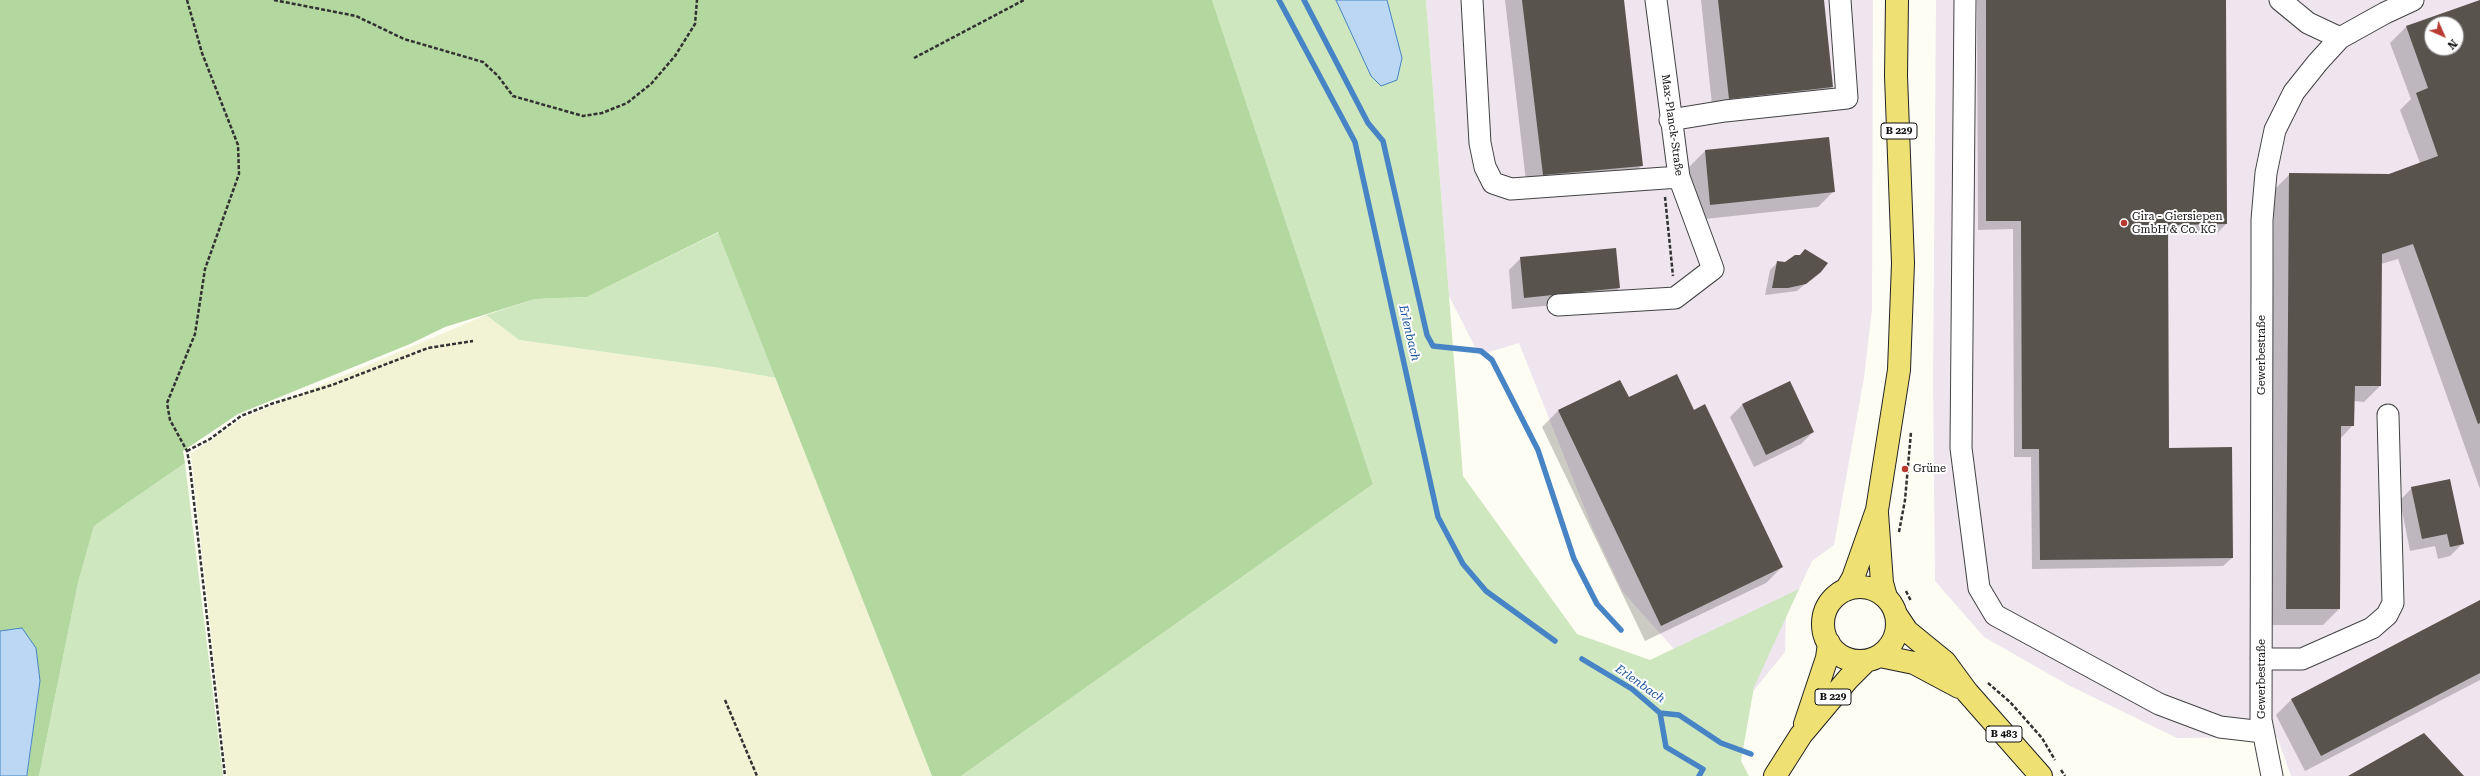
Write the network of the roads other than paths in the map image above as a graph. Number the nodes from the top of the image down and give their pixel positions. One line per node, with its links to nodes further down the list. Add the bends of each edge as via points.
1 (1472, 0): 10 (street, via 1480,143 1485,167 1493,183 1511,189)
2 (1656, 0): 9 (street, Max-Planck-Straße)
3 (1840, 0): 9 (street, via 1847,98 1725,111)
4 (1897, 0): 13 (main road, B 229, via 1896,76 1902,204 1902,318 1899,370)
5 (1965, 0): 21 (street, via 1961,448 1979,588 1995,615 2159,704 2220,727)
6 (2280, 0): 8 (street, via 2308,23)
7 (2413, 0): 8 (street, Gewerbestraße, via 2385,12)
8 (2340, 38): 19 (street, Gewerbestraße, via 2294,92 2275,130 2266,173 2262,265)
9 (1670, 120): 10 (street, Max-Planck-Straße)
10 (1678, 177): 11 (street, Max-Planck-Straße, via 1713,269 1675,298)
11 (1558, 306)
12 (2388, 415): 19 (street, via 2393,603 2387,615 2372,628 2302,658)
13 (1877, 510): 14 (main road, B 229, via 1853,578); 15 (main road, B 229, via 1882,583)
14 (1846, 590): 15 (main road, via 1867,588); 17 (main road, via 1832,601 1827,609 1823,626)
15 (1886, 597): 16 (main road)
16 (1897, 616): 18 (main road, via 1895,638); 20 (main road, B 483, via 1906,631 1945,662)
17 (1829, 643): 18 (main road, via 1845,658); 22 (main road, B 229, via 1827,658)
18 (1873, 658): 20 (main road, B 483, via 1914,663); 22 (main road, B 229, via 1848,679)
19 (2261, 659): 21 (street, Gewerbestraße)
20 (1967, 692): 24 (main road, B 483)
21 (2263, 732): 25 (street, Gewerbestraße)
22 (1801, 735): 23 (main road, B 229)
23 (1775, 776)
24 (2040, 776)
25 (2272, 776)

